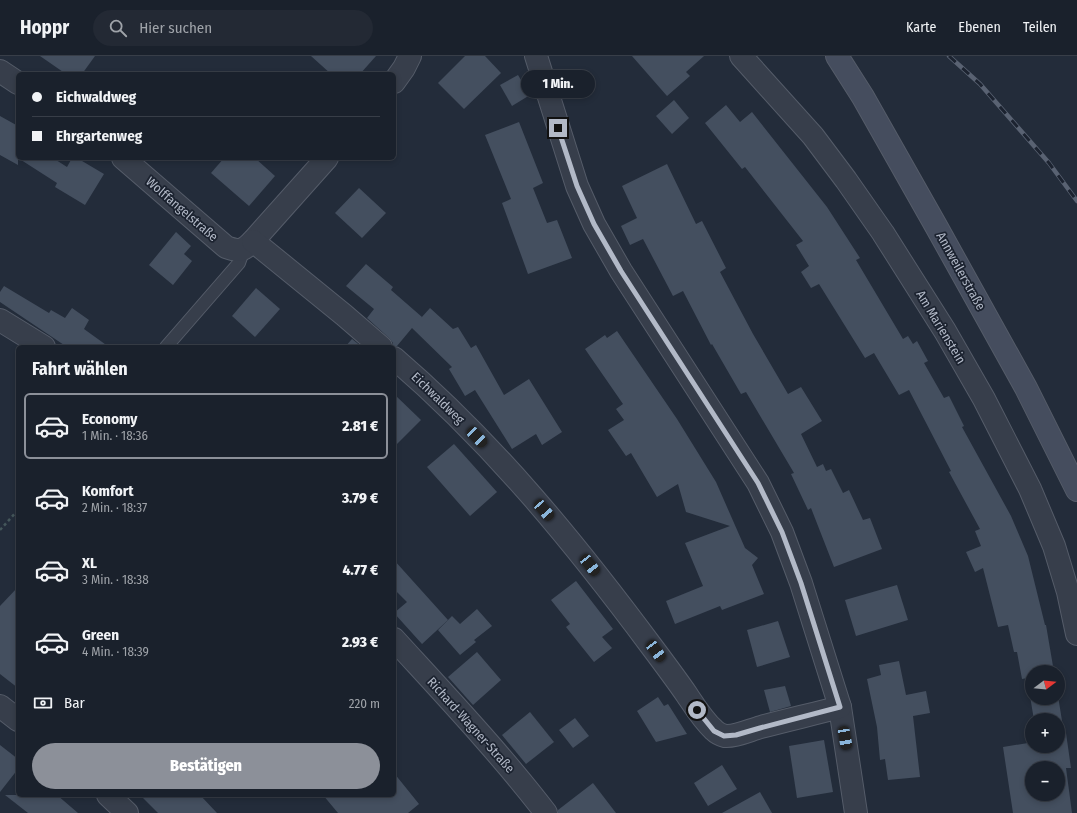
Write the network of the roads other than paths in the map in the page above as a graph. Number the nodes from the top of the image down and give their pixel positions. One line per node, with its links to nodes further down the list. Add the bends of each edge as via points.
1 (410, 56): 6 (street)
2 (536, 56): 20 (street, via 577,186 594,224 621,271 758,483 778,525 801,583)
3 (741, 56): 17 (street, Am Marienstein, via 813,136 846,180 945,331 1030,489 1054,546)
4 (837, 56): 16 (street, Annweilerstraße, via 867,104 1026,388)
5 (0, 71): 7 (street)
6 (396, 79)
7 (16, 82)
8 (125, 160): 10 (street, Wolffangelstraße, via 226,248 235,251)
9 (325, 160): 10 (street)
10 (249, 245): 13 (lane, via 239,263); 14 (street, via 344,315)
11 (0, 320): 12 (street)
12 (41, 345)
13 (168, 345)
14 (379, 345)
15 (396, 360): 20 (street, Eichwaldweg, via 467,426 518,479 604,583 714,731 724,736 736,735)
16 (1077, 490)
17 (1077, 634)
18 (396, 641): 24 (street, Richard-Wagner-Straße, via 458,708)
19 (0, 706): 21 (street)
20 (840, 707): 25 (street)
21 (16, 718)
22 (110, 797): 23 (street)
23 (127, 813)
24 (546, 813)
25 (856, 813)

